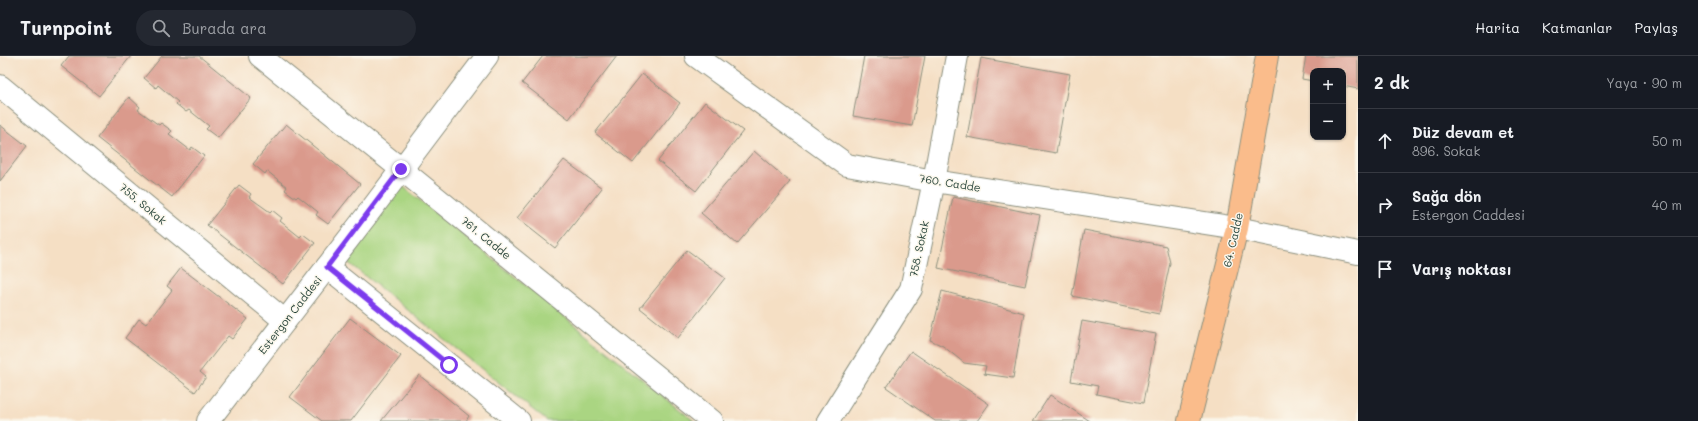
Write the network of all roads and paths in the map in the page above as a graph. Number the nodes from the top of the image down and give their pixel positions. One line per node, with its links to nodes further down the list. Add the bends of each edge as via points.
1 (260, 56): 7 (street, 761. Cadde)
2 (487, 56): 7 (street, Estergon Caddesi)
3 (696, 56): 8 (street, 760. Cadde, via 847,165)
4 (957, 56): 8 (street, 758. Sokak)
5 (1267, 56): 9 (main road, 64. Cadde)
6 (0, 86): 12 (street, 755. Sokak)
7 (401, 169): 11 (street, Estergon Caddesi); 15 (street, 761. Cadde)
8 (934, 181): 9 (street, 760. Cadde); 16 (street, 758. Sokak, via 910,289)
9 (1237, 228): 10 (street, 760. Cadde); 17 (main road, 64. Cadde)
10 (1358, 253)
11 (327, 267): 12 (street, Estergon Caddesi); 14 (street)
12 (285, 321): 13 (street, Estergon Caddesi)
13 (208, 421)
14 (519, 421)
15 (712, 421)
16 (828, 421)
17 (1189, 421)

